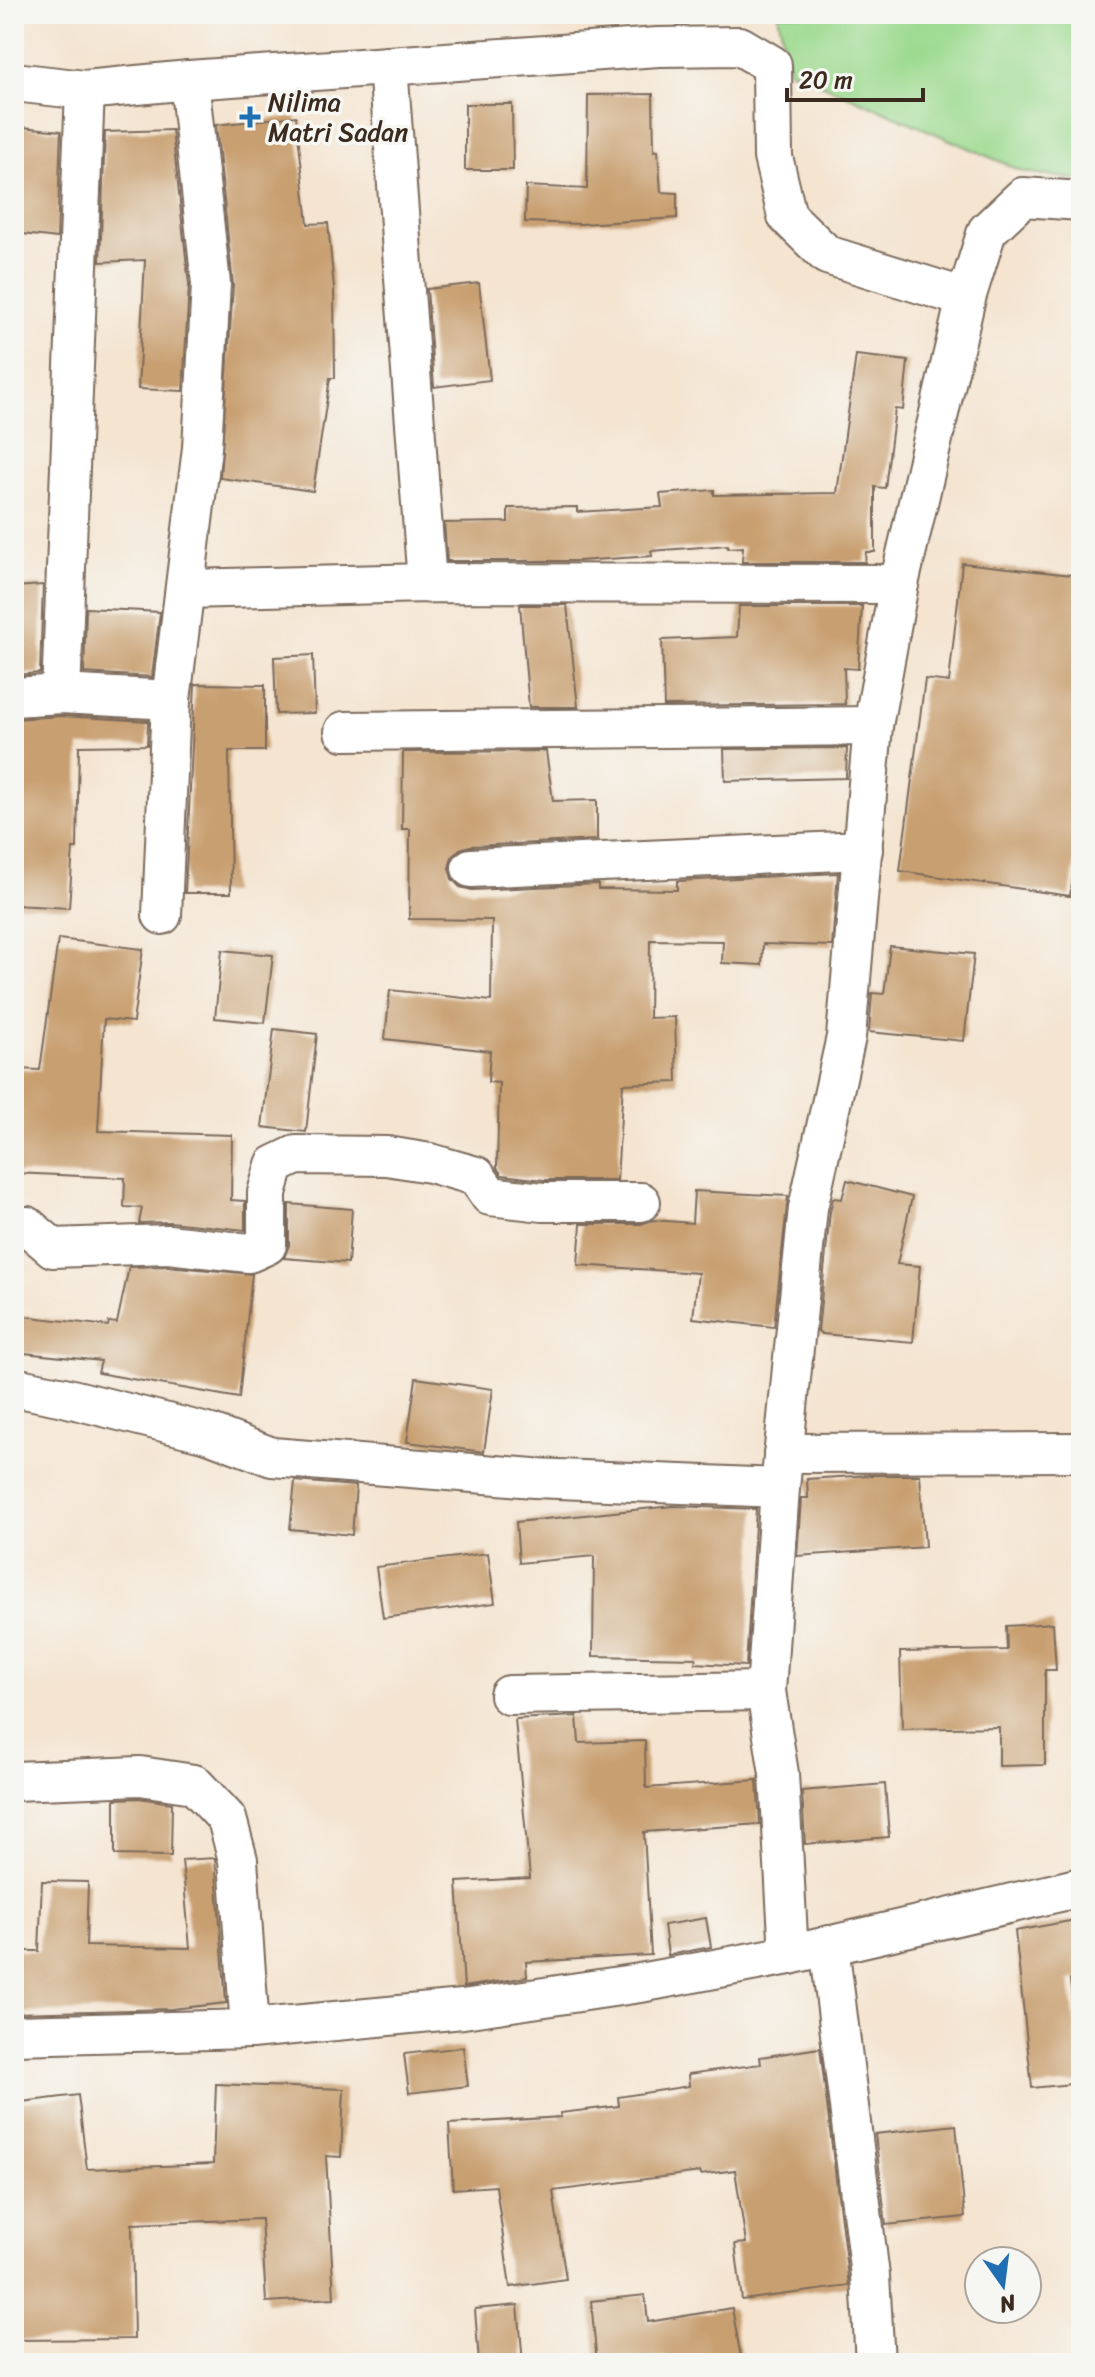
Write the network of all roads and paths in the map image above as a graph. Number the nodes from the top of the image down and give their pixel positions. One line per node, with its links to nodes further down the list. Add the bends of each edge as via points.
1 (388, 66): 2 (street); 6 (street, via 740,46 772,65 773,157 787,216 827,255); 7 (street)
2 (189, 80): 4 (street); 9 (street, via 211,284 202,448)
3 (14, 82): 4 (street)
4 (85, 90): 10 (street)
5 (1081, 201): 6 (street, via 1023,197 987,231)
6 (966, 298): 8 (street)
7 (427, 583): 8 (street); 9 (street)
8 (899, 584): 13 (street)
9 (186, 589): 12 (street)
10 (61, 694): 11 (street); 12 (street)
11 (14, 697)
12 (171, 700): 17 (street)
13 (873, 726): 14 (street); 15 (street)
14 (344, 731)
15 (863, 850): 16 (street); 22 (street, via 846,1037 808,1208)
16 (471, 868)
17 (162, 915)
18 (641, 1202): 19 (street, via 490,1196 476,1176 430,1163 387,1156 296,1155 275,1165 267,1193 267,1245 249,1253 168,1244 53,1248 27,1226)
19 (14, 1226)
20 (14, 1387): 22 (street, via 211,1434 272,1457 534,1478)
21 (1081, 1452): 22 (street)
22 (781, 1470): 23 (street)
23 (766, 1691): 24 (street); 28 (street, via 779,1774)
24 (509, 1695)
25 (14, 1781): 29 (street, via 140,1776 194,1784 227,1819 238,1860)
26 (1081, 1887): 27 (street)
27 (829, 1945): 28 (street); 31 (street, via 870,2276)
28 (789, 1955): 29 (street, via 463,2009)
29 (250, 2029): 30 (street)
30 (14, 2035)
31 (875, 2363)

